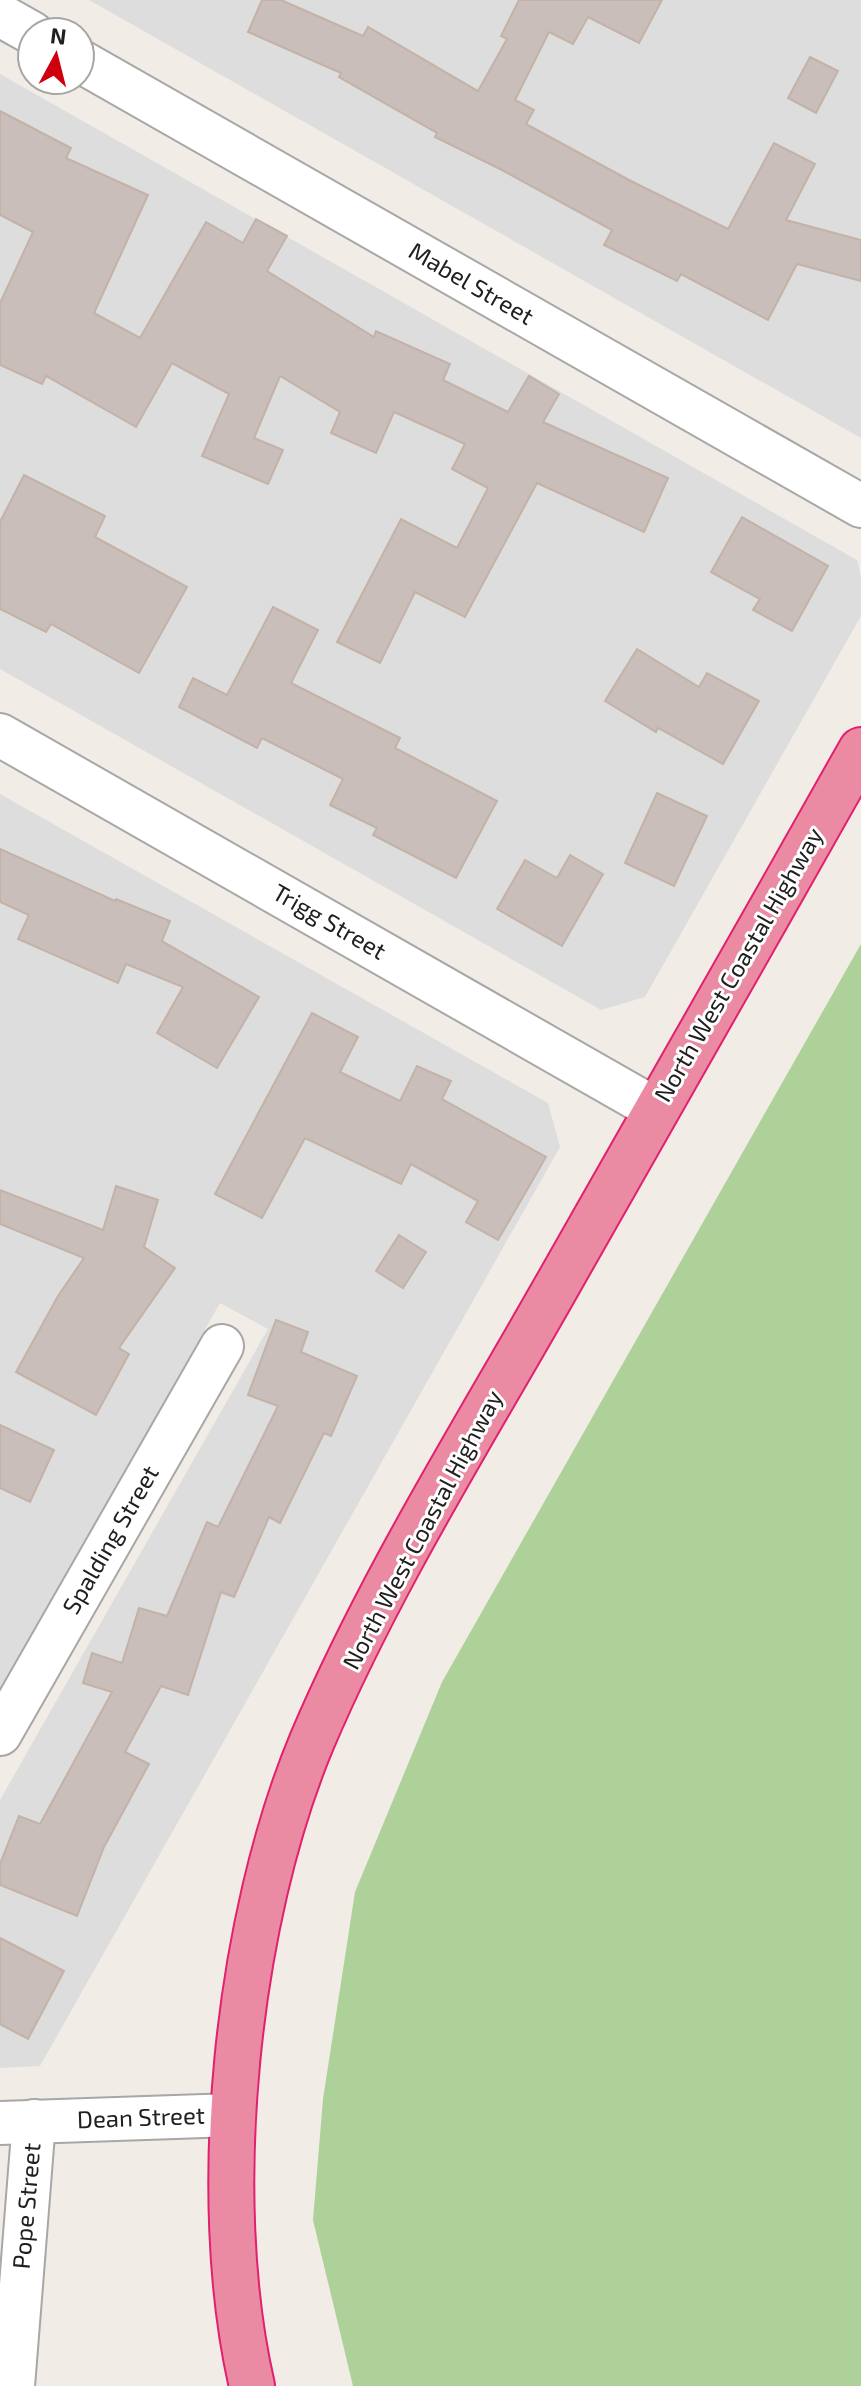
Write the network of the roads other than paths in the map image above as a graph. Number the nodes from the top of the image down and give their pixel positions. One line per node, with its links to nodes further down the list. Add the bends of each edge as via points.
1 (96, 70): 2 (street, Mabel Street)
2 (861, 506)
3 (0, 735): 5 (street, Trigg Street)
4 (861, 750): 5 (highway, North West Coastal Highway)
5 (657, 1110): 8 (highway, North West Coastal Highway, via 390,1580 312,1743 271,1862 244,1997)
6 (222, 1346): 7 (street, Spalding Street)
7 (0, 1734)
8 (233, 2115): 9 (street, Dean Street); 11 (highway, North West Coastal Highway, via 232,2238)
9 (17, 2122): 10 (street, Pope Street)
10 (13, 2386)
11 (252, 2386)

